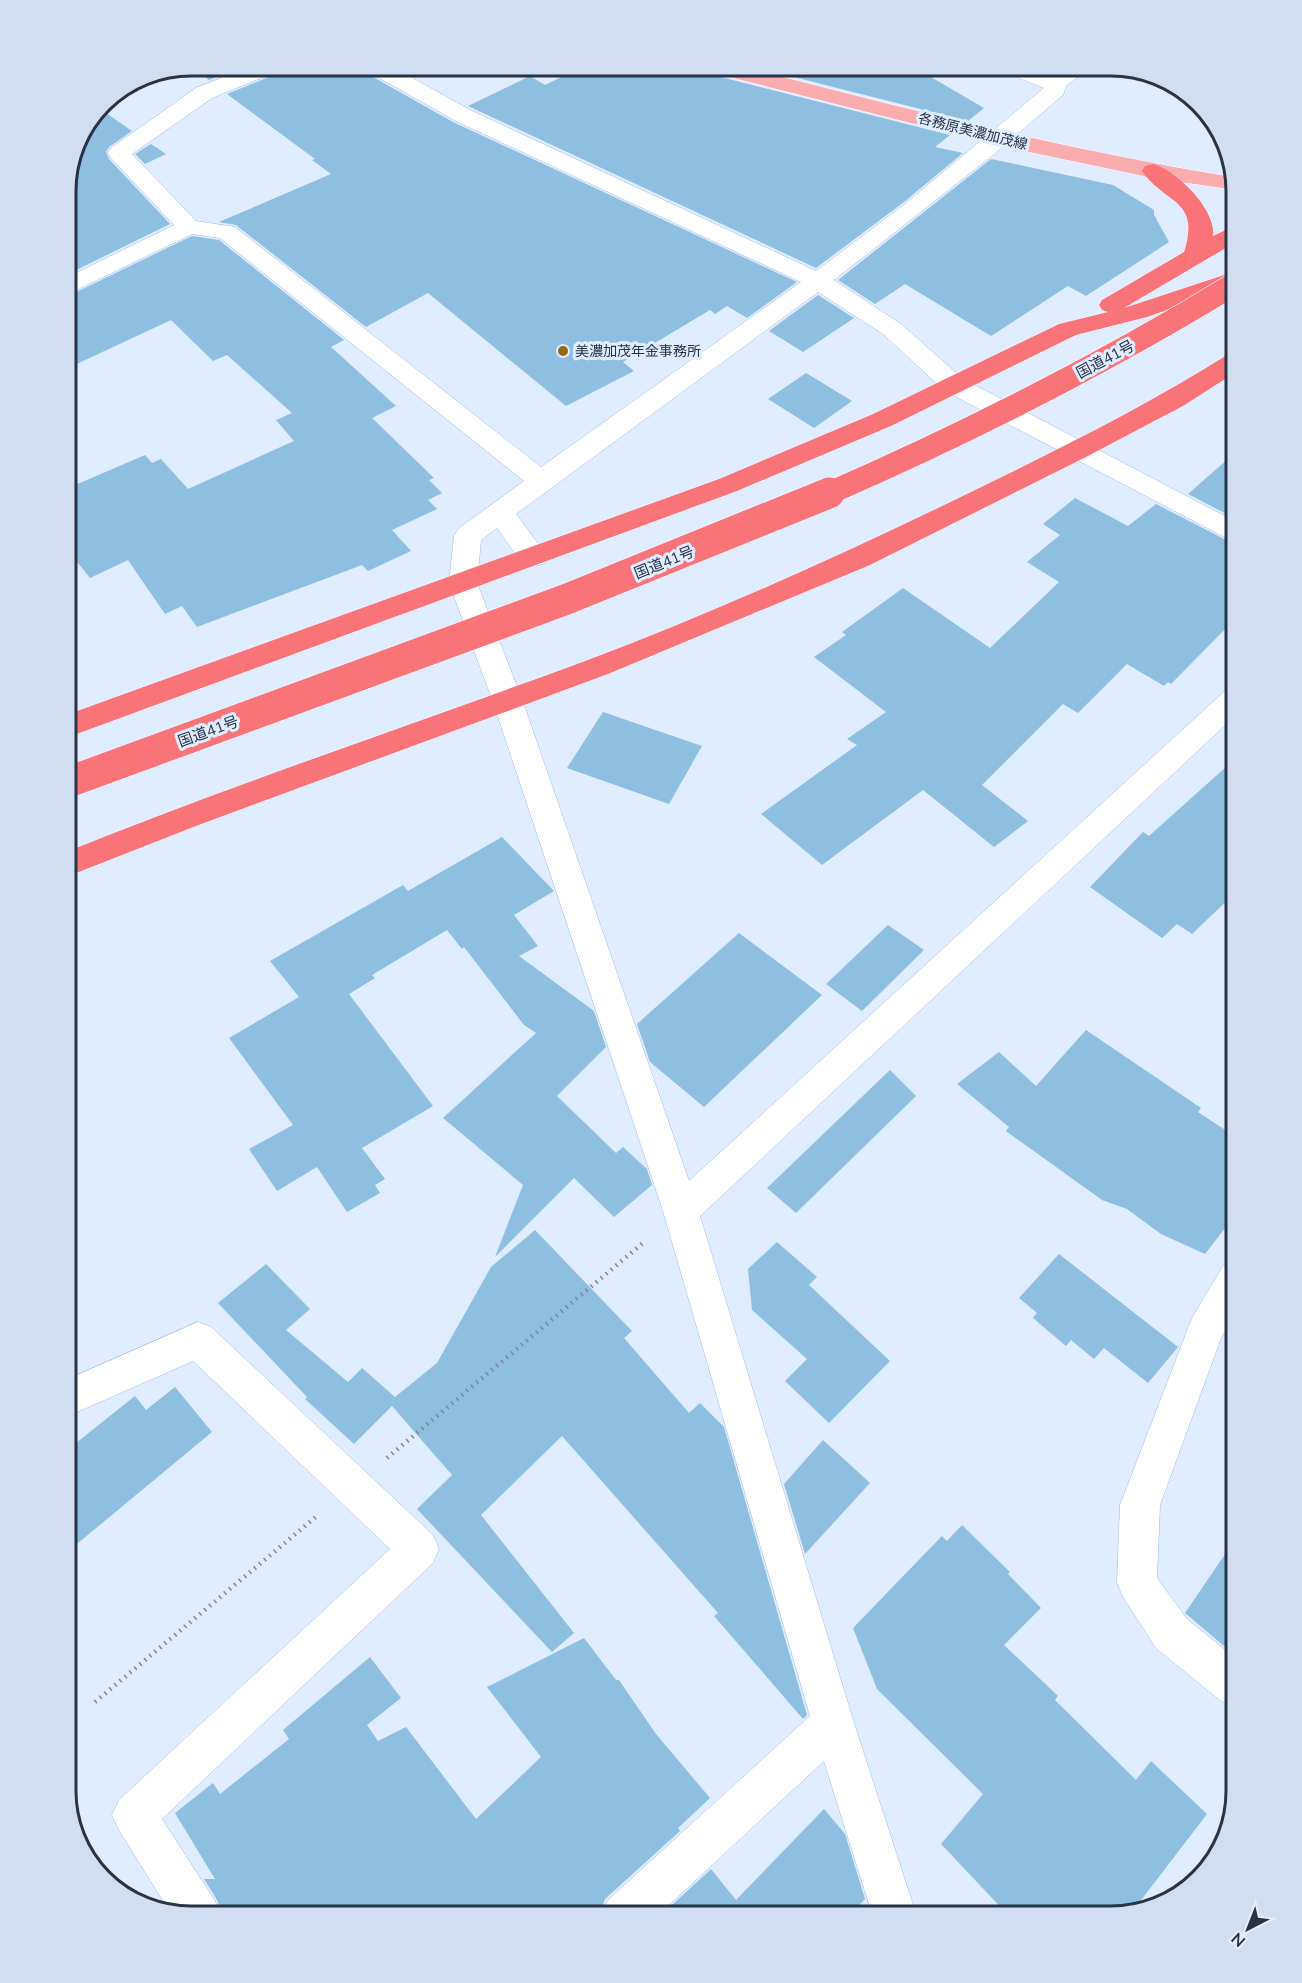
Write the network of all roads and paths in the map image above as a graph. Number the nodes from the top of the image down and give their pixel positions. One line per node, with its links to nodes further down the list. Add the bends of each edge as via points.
1 (245, 76): 10 (street, via 204,93 119,153)
2 (393, 76): 15 (street, via 462,115)
3 (756, 77): 7 (main road, 各務原美濃加茂線)
4 (1039, 77): 6 (street)
5 (1065, 77): 6 (street)
6 (1055, 83): 7 (street, via 1055,90)
7 (1001, 139): 8 (main road, 各務原美濃加茂線); 15 (street)
8 (1153, 171): 9 (main road, 各務原美濃加茂線); 12 (highway, via 1189,201 1198,218 1202,229)
9 (1225, 183)
10 (189, 227): 16 (street); 22 (street, via 227,231)
11 (1226, 238): 12 (highway)
12 (1195, 257): 18 (highway)
13 (1226, 270): 30 (highway, 国道41号, via 1093,349 892,449 742,516)
14 (1226, 281): 18 (highway, via 1138,312)
15 (820, 282): 20 (street, via 892,329); 22 (street)
16 (77, 283)
17 (1226, 289): 31 (highway, 国道41号, bridge, via 1056,386 847,487 609,585)
18 (1068, 329): 20 (highway)
19 (1226, 367): 21 (highway, via 1174,400)
20 (954, 385): 21 (street); 25 (highway, via 728,485)
21 (1077, 451): 24 (street); 27 (highway, via 860,558)
22 (540, 480): 23 (street)
23 (500, 512): 25 (street); 26 (street, via 468,536)
24 (1226, 529)
25 (534, 557): 26 (highway)
26 (463, 583): 27 (street); 29 (highway)
27 (508, 702): 32 (highway, via 185,817); 33 (street)
28 (1226, 707): 33 (street)
29 (77, 723)
30 (77, 757)
31 (77, 779)
32 (77, 861)
33 (681, 1211): 37 (street)
34 (1226, 1295): 36 (street, via 1205,1330 1140,1505 1137,1583 1172,1633)
35 (76, 1394): 38 (street, via 198,1340 419,1549 134,1815)
36 (1226, 1678)
37 (833, 1723): 39 (street); 40 (street)
38 (187, 1906)
39 (635, 1906)
40 (891, 1906)

